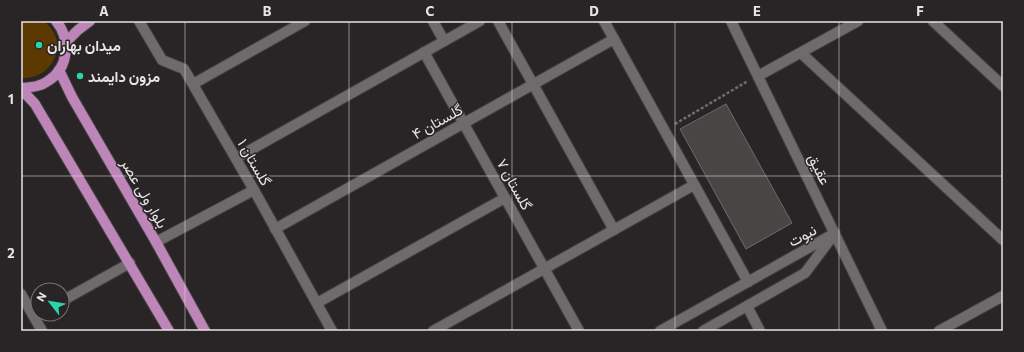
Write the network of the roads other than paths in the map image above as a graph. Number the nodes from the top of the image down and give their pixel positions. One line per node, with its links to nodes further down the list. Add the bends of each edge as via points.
1 (56, 21): 14 (main road, via 62,28)
2 (90, 21): 14 (main road)
3 (139, 21): 20 (street, گلستان ۱, via 162,60 184,69)
4 (305, 21): 20 (street)
5 (433, 21): 13 (street)
6 (480, 21): 13 (street)
7 (498, 21): 21 (street)
8 (604, 21): 12 (street)
9 (731, 21): 18 (street, عقیق)
10 (858, 21): 16 (street)
11 (933, 21): 19 (street)
12 (614, 39): 21 (street, گلستان ۴); 25 (street)
13 (444, 41): 15 (street)
14 (66, 42): 17 (main road, via 66,57)
15 (424, 52): 23 (street, گلستان ۷); 24 (street)
16 (801, 53): 18 (street); 31 (street)
17 (59, 70): 22 (main road, via 49,81 35,87); 32 (main road, بلوار ولی عصر, via 72,98)
18 (758, 76): 30 (street, عقیق)
19 (1001, 82)
20 (193, 84): 24 (street, گلستان ۱)
21 (534, 84): 23 (street, گلستان ۴); 29 (street)
22 (21, 88): 33 (main road, via 35,104)
23 (464, 123): 27 (street, گلستان ۷); 28 (street, گلستان ۴)
24 (236, 158): 26 (street, گلستان ۱)
25 (694, 185): 29 (street); 35 (street)
26 (254, 190): 28 (street, گلستان ۱); 32 (street)
27 (505, 198): 34 (street, گلستان ۷); 39 (street)
28 (276, 229): 39 (street, گلستان ۱)
29 (614, 230): 34 (street)
30 (834, 234): 35 (street, نبوت); 40 (street, نبوت, via 805,273); 50 (street, عقیق)
31 (1003, 240)
32 (156, 242): 43 (main road, بلوار ولی عصر)
33 (130, 262): 37 (street); 42 (main road)
34 (545, 269): 45 (street); 46 (street, گلستان ۷)
35 (748, 282): 47 (street, نبوت)
36 (21, 294): 41 (street)
37 (70, 296)
38 (1003, 296): 51 (street)
39 (316, 303): 44 (street, گلستان ۱)
40 (747, 306): 48 (street, نبوت); 49 (street)
41 (30, 307)
42 (169, 331)
43 (205, 331)
44 (332, 331)
45 (434, 331)
46 (579, 331)
47 (660, 331)
48 (703, 331)
49 (760, 331)
50 (882, 331)
51 (939, 331)

